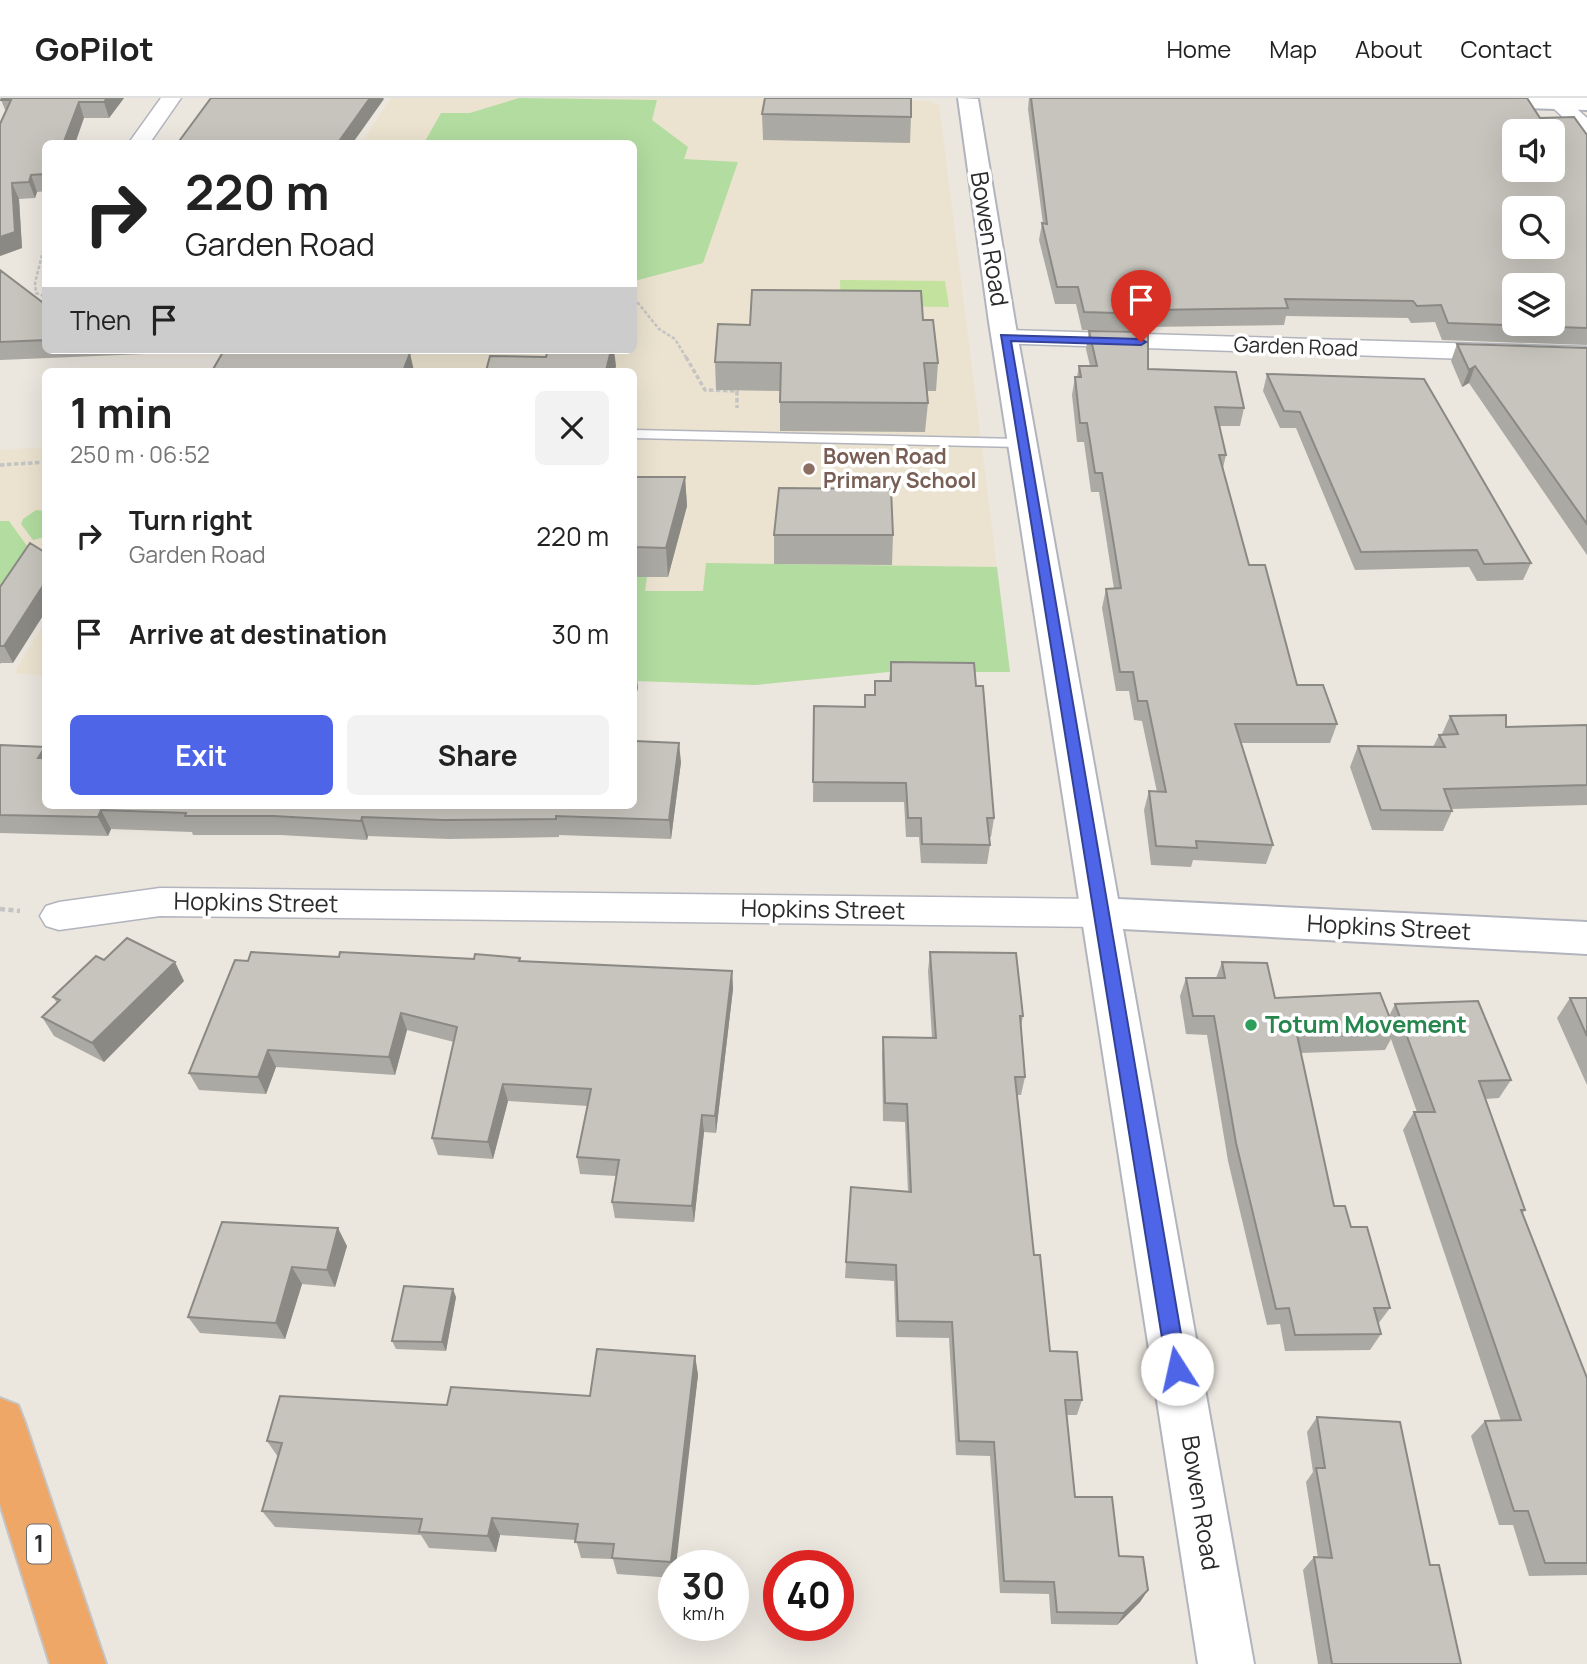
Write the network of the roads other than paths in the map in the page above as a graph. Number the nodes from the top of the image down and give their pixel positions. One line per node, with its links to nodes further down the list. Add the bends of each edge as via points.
1 (171, 98): 7 (street)
2 (968, 98): 8 (street, Bowen Road)
3 (1392, 98): 4 (street)
4 (1559, 103): 5 (street); 6 (street)
5 (1587, 104)
6 (1587, 130)
7 (141, 140)
8 (1004, 338): 9 (street, Garden Road); 11 (street, Bowen Road)
9 (1587, 355)
10 (637, 434): 11 (lane)
11 (1022, 443): 12 (street, Bowen Road)
12 (1101, 913): 13 (street, Hopkins Street, via 160,902); 14 (street, Hopkins Street); 17 (street, Bowen Road)
13 (59, 916)
14 (1587, 937)
15 (0, 1423): 16 (highway, 1)
16 (78, 1664)
17 (1226, 1664)

